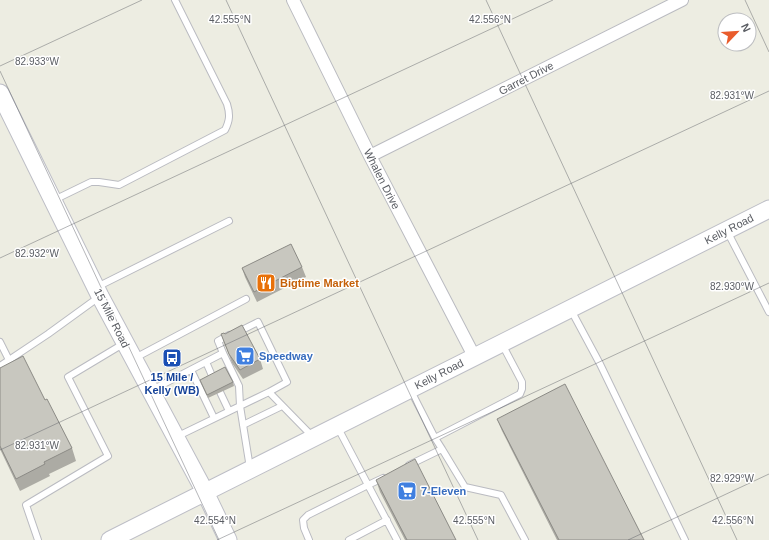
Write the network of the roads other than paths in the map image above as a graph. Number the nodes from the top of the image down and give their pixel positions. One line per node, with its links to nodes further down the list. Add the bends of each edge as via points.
1 (175, 0): 6 (lane, via 226,104 230,115 225,130 119,185 91,182)
2 (293, 0): 5 (street, Whalen Drive)
3 (682, 0): 5 (street, Garret Drive)
4 (1, 97): 6 (street, 15 Mile Road)
5 (370, 156): 18 (street, Whalen Drive)
6 (53, 200): 10 (street, 15 Mile Road)
7 (769, 209): 9 (street, Kelly Road)
8 (228, 221): 10 (lane)
9 (726, 230): 12 (street, Kelly Road); 13 (lane)
10 (98, 292): 15 (street, 15 Mile Road); 20 (lane, via 48,334)
11 (246, 299): 19 (lane)
12 (570, 308): 16 (street, Kelly Road); 52 (lane, via 600,364)
13 (769, 312)
14 (0, 342): 20 (lane)
15 (125, 343): 19 (street, 15 Mile Road); 45 (lane, via 68,376 108,456 26,505)
16 (501, 343): 18 (street, Kelly Road); 37 (lane, via 522,382 520,394)
17 (223, 353): 21 (lane); 28 (lane, via 218,341 258,322 287,382); 29 (lane, via 239,386)
18 (474, 356): 25 (street, Kelly Road)
19 (133, 359): 26 (street, 15 Mile Road)
20 (9, 360): 22 (lane)
21 (206, 362): 23 (lane); 24 (lane)
22 (0, 366)
23 (191, 370): 26 (lane); 32 (lane)
24 (213, 378)
25 (410, 389): 34 (street, Kelly Road); 37 (lane)
26 (150, 391): 35 (street, 15 Mile Road)
27 (220, 392): 31 (lane)
28 (269, 392): 29 (lane); 30 (lane)
29 (240, 406): 31 (lane); 33 (lane)
30 (282, 406): 33 (lane); 36 (lane)
31 (229, 411): 32 (lane)
32 (214, 418): 35 (lane)
33 (243, 425): 39 (lane)
34 (337, 426): 36 (street, Kelly Road); 42 (lane)
35 (175, 437): 43 (street, 15 Mile Road)
36 (313, 437): 39 (street, Kelly Road)
37 (436, 438): 38 (lane)
38 (442, 449): 40 (lane); 51 (lane, via 465,487 501,495)
39 (251, 469): 43 (street, Kelly Road)
40 (402, 469)
41 (388, 475): 42 (lane)
42 (368, 485): 44 (lane); 48 (lane, via 308,515 303,520)
43 (205, 492): 46 (street, Kelly Road); 47 (street, 15 Mile Road)
44 (387, 520): 49 (lane); 50 (lane)
45 (38, 540)
46 (110, 540)
47 (228, 540)
48 (309, 540)
49 (349, 540)
50 (398, 540)
51 (525, 540)
52 (685, 540)

